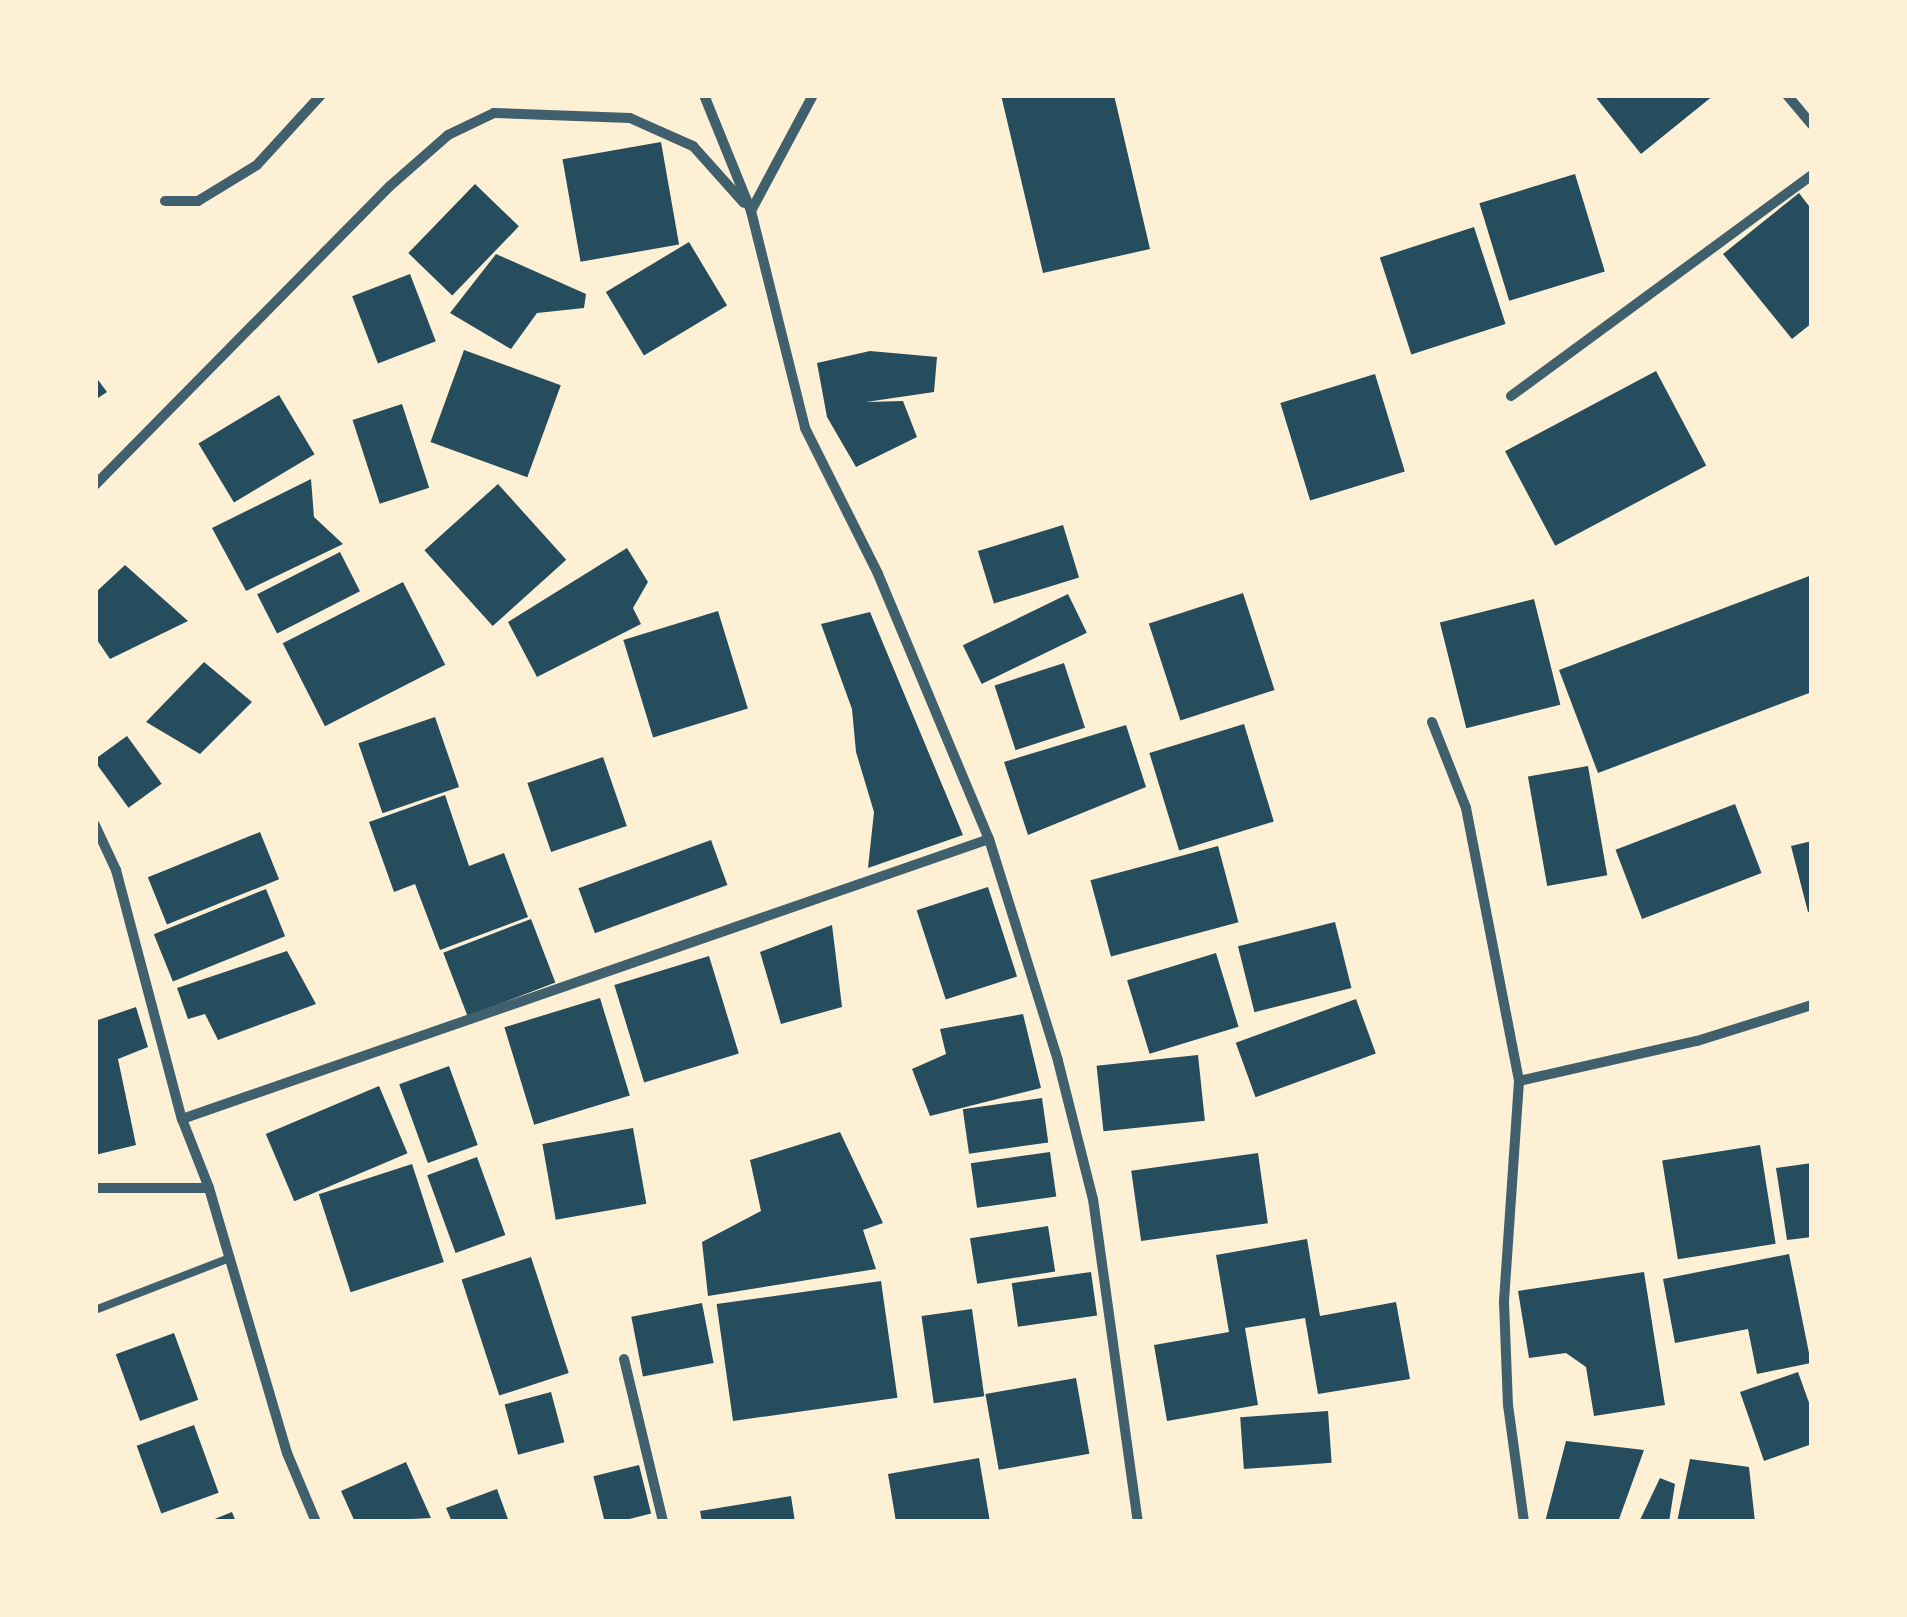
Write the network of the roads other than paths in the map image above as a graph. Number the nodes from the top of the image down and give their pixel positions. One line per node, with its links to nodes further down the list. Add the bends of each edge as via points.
1 (321, 95): 7 (street, via 257,165 198,201)
2 (704, 95): 8 (street)
3 (813, 95): 8 (street)
4 (1787, 95): 5 (street)
5 (1812, 125)
6 (1812, 175): 9 (street)
7 (164, 201)
8 (752, 211): 10 (street, via 694,146 630,118 494,113 448,135 390,186); 13 (street, via 805,428 878,574)
9 (1511, 396)
10 (95, 485)
11 (1432, 722): 15 (street, via 1466,808)
12 (95, 826): 16 (street, via 148,974)
13 (989, 839): 16 (street); 24 (street, via 1093,1199)
14 (1812, 1004): 15 (street, via 1697,1040)
15 (1519, 1081): 25 (street, via 1504,1302 1508,1404)
16 (182, 1118): 18 (street)
17 (95, 1188): 18 (street)
18 (210, 1188): 19 (street)
19 (230, 1258): 20 (lane); 22 (street, via 288,1453)
20 (95, 1310)
21 (624, 1359): 23 (street)
22 (316, 1522)
23 (663, 1522)
24 (1138, 1522)
25 (1524, 1522)

